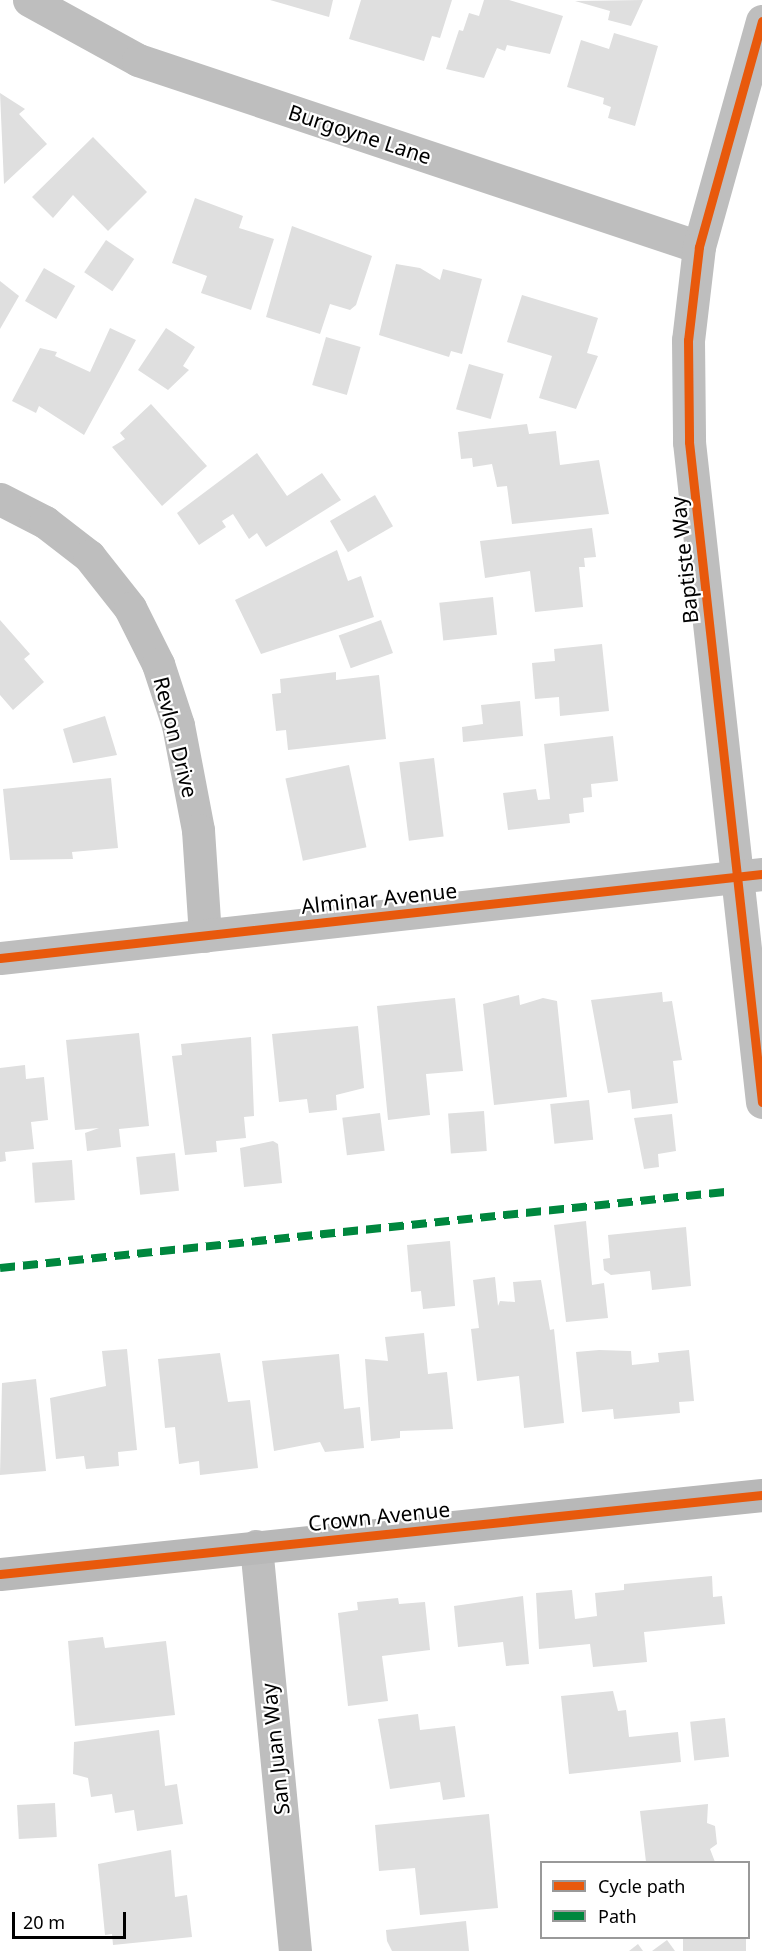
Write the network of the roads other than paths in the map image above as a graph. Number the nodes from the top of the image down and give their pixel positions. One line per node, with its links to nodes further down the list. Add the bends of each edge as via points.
1 (29, 0): 3 (street, Burgoyne Lane, via 138,60)
2 (762, 21): 3 (street, Baptiste Way)
3 (699, 247): 5 (street, Baptiste Way, via 688,340 689,442)
4 (0, 499): 6 (street, Revlon Drive, via 45,522 88,556 130,608 159,664 178,725 198,830)
5 (749, 876): 6 (street, Alminar Avenue); 8 (street, Baptiste Way)
6 (205, 936): 7 (street, Alminar Avenue)
7 (0, 958)
8 (762, 1102)
9 (762, 1495): 10 (street, Crown Avenue)
10 (256, 1546): 11 (street, Crown Avenue); 12 (street, San Juan Way)
11 (0, 1574)
12 (295, 1951)

